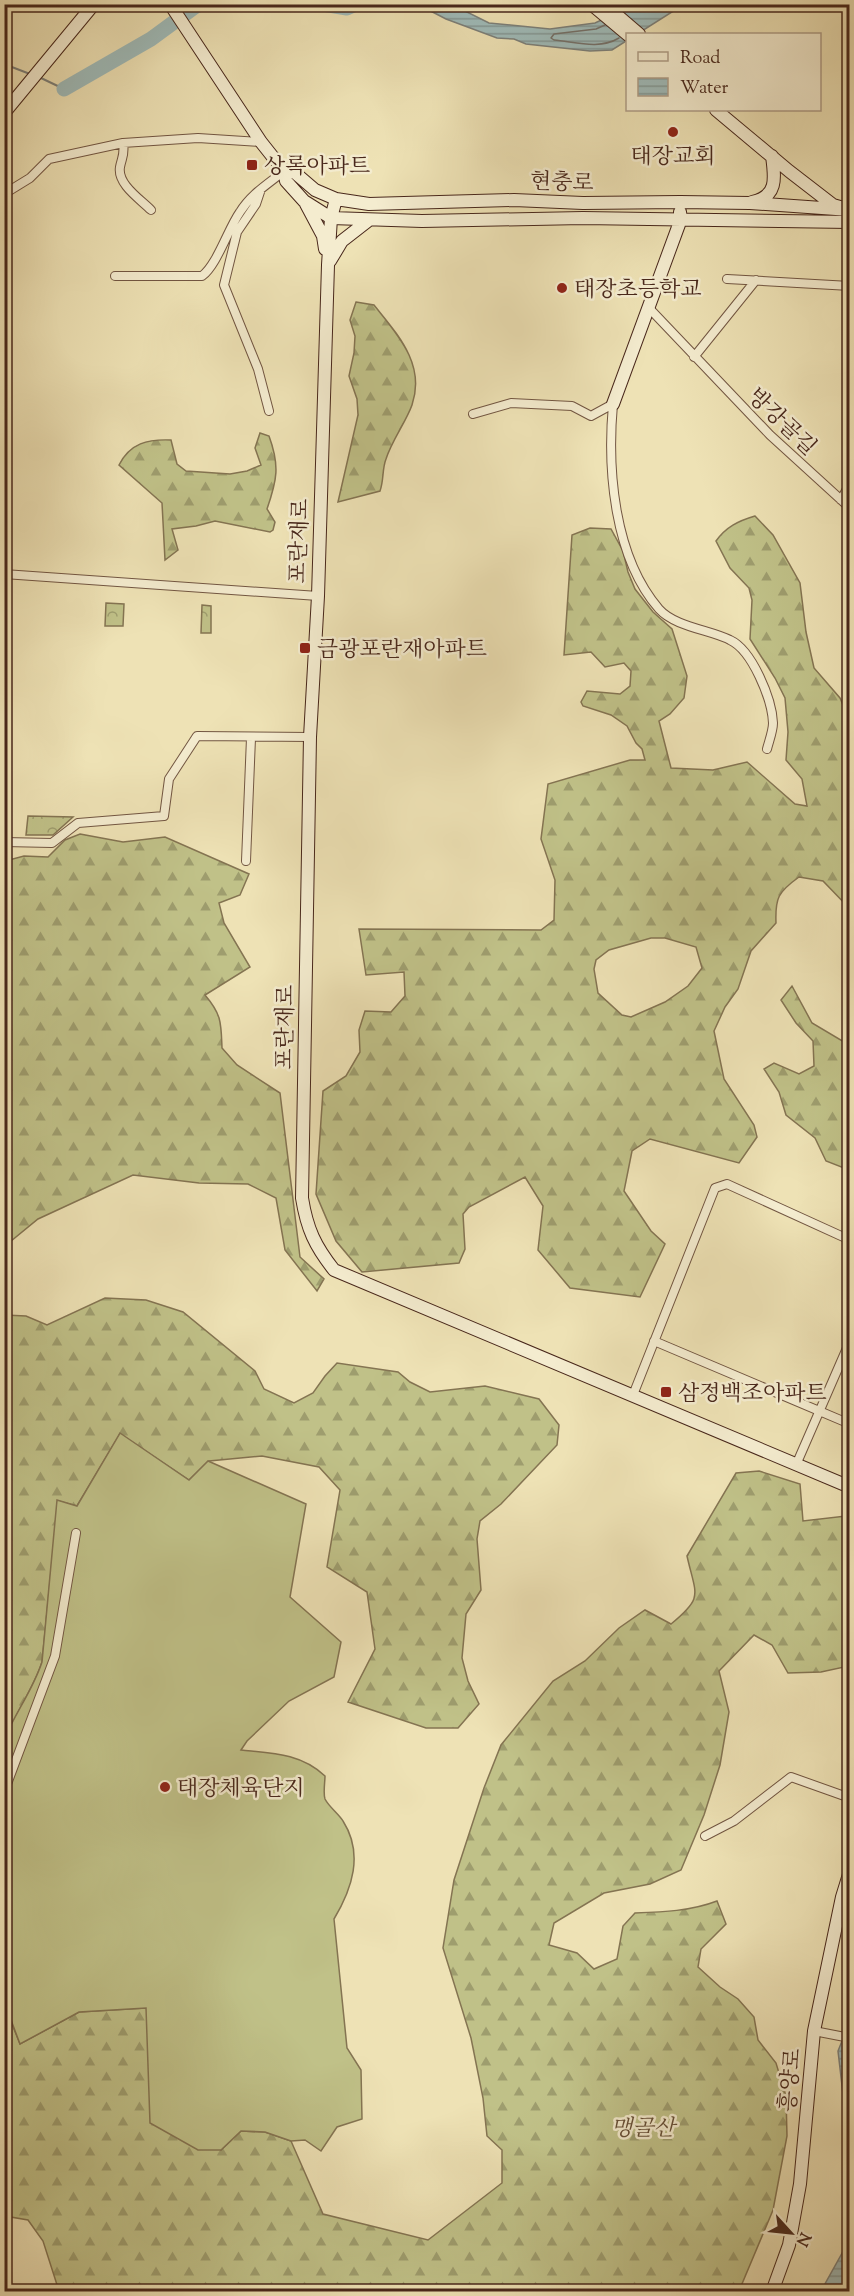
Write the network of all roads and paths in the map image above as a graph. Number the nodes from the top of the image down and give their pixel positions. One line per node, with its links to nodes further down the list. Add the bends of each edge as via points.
1 (94, 4): 9 (street)
2 (170, 4): 10 (street, 현충로)
3 (591, 4): 6 (street)
4 (604, 4): 5 (street)
5 (638, 33)
6 (626, 34)
7 (717, 111): 12 (street)
8 (729, 111): 18 (street)
9 (4, 113)
10 (261, 142): 11 (street, via 198,138); 13 (street, 현충로)
11 (123, 143): 15 (street, via 49,159 30,178); 22 (street, via 123,183)
12 (772, 156): 18 (street); 21 (street, via 774,182 770,193 762,200)
13 (284, 171): 14 (street); 16 (street, 현충로, via 294,172 315,190); 17 (street, 현충로, via 286,181)
14 (261, 189): 29 (street, via 251,195 240,211 210,270 202,276); 36 (street, via 237,232 224,285 258,369)
15 (4, 194)
16 (336, 199): 20 (street, 현충로, via 369,204 503,200); 24 (street, 포란재로)
17 (304, 201): 24 (street, 현충로); 28 (street, via 323,236)
18 (833, 201): 23 (street)
19 (680, 202): 20 (street, 현충로); 21 (street, 현충로); 26 (street)
20 (583, 203): 25 (street)
21 (728, 204): 23 (street, 현충로)
22 (151, 210)
23 (849, 216): 26 (street, 현충로)
24 (331, 218): 27 (street, 현충로); 28 (street, 포란재로)
25 (583, 218): 26 (street, 현충로); 27 (street, 현충로)
26 (681, 219): 33 (street)
27 (369, 220): 28 (street, via 342,241)
28 (328, 265): 42 (street, 포란재로)
29 (115, 276)
30 (727, 279): 31 (street)
31 (756, 280): 32 (street); 34 (street)
32 (849, 286)
33 (649, 308): 34 (street, 방강골길); 35 (street)
34 (694, 357): 39 (street, 방강골길)
35 (613, 404): 37 (street, via 591,416 572,406 511,403); 45 (street, via 610,440 618,524 643,588 661,612 731,640 750,656 773,723)
36 (269, 411)
37 (473, 414)
38 (849, 483): 39 (street)
39 (841, 500): 40 (street, 방강골길)
40 (849, 508)
41 (4, 574): 42 (street)
42 (318, 596): 43 (street, 포란재로)
43 (310, 737): 44 (street); 52 (street, 포란재로, via 302,1198 306,1224 334,1270)
44 (251, 738): 46 (street, via 197,736 169,779 164,816 78,823 52,843); 47 (street)
45 (767, 749)
46 (4, 842)
47 (246, 861)
48 (849, 1240): 49 (street, via 727,1184 715,1188)
49 (654, 1341): 52 (street); 53 (street)
50 (849, 1341): 51 (street)
51 (847, 1354): 53 (street)
52 (633, 1395): 55 (street, 포란재로)
53 (820, 1412): 54 (street); 55 (street)
54 (849, 1424)
55 (796, 1465): 56 (street, 포란재로)
56 (849, 1488)
57 (76, 1533): 58 (street, via 55,1656)
58 (4, 1792)
59 (849, 1798): 60 (street, via 791,1777 734,1821)
60 (705, 1836)
61 (849, 1871): 62 (street, 흥양로)
62 (820, 2032): 63 (street); 64 (street, 흥양로, via 789,2245)
63 (849, 2038)
64 (772, 2292)

